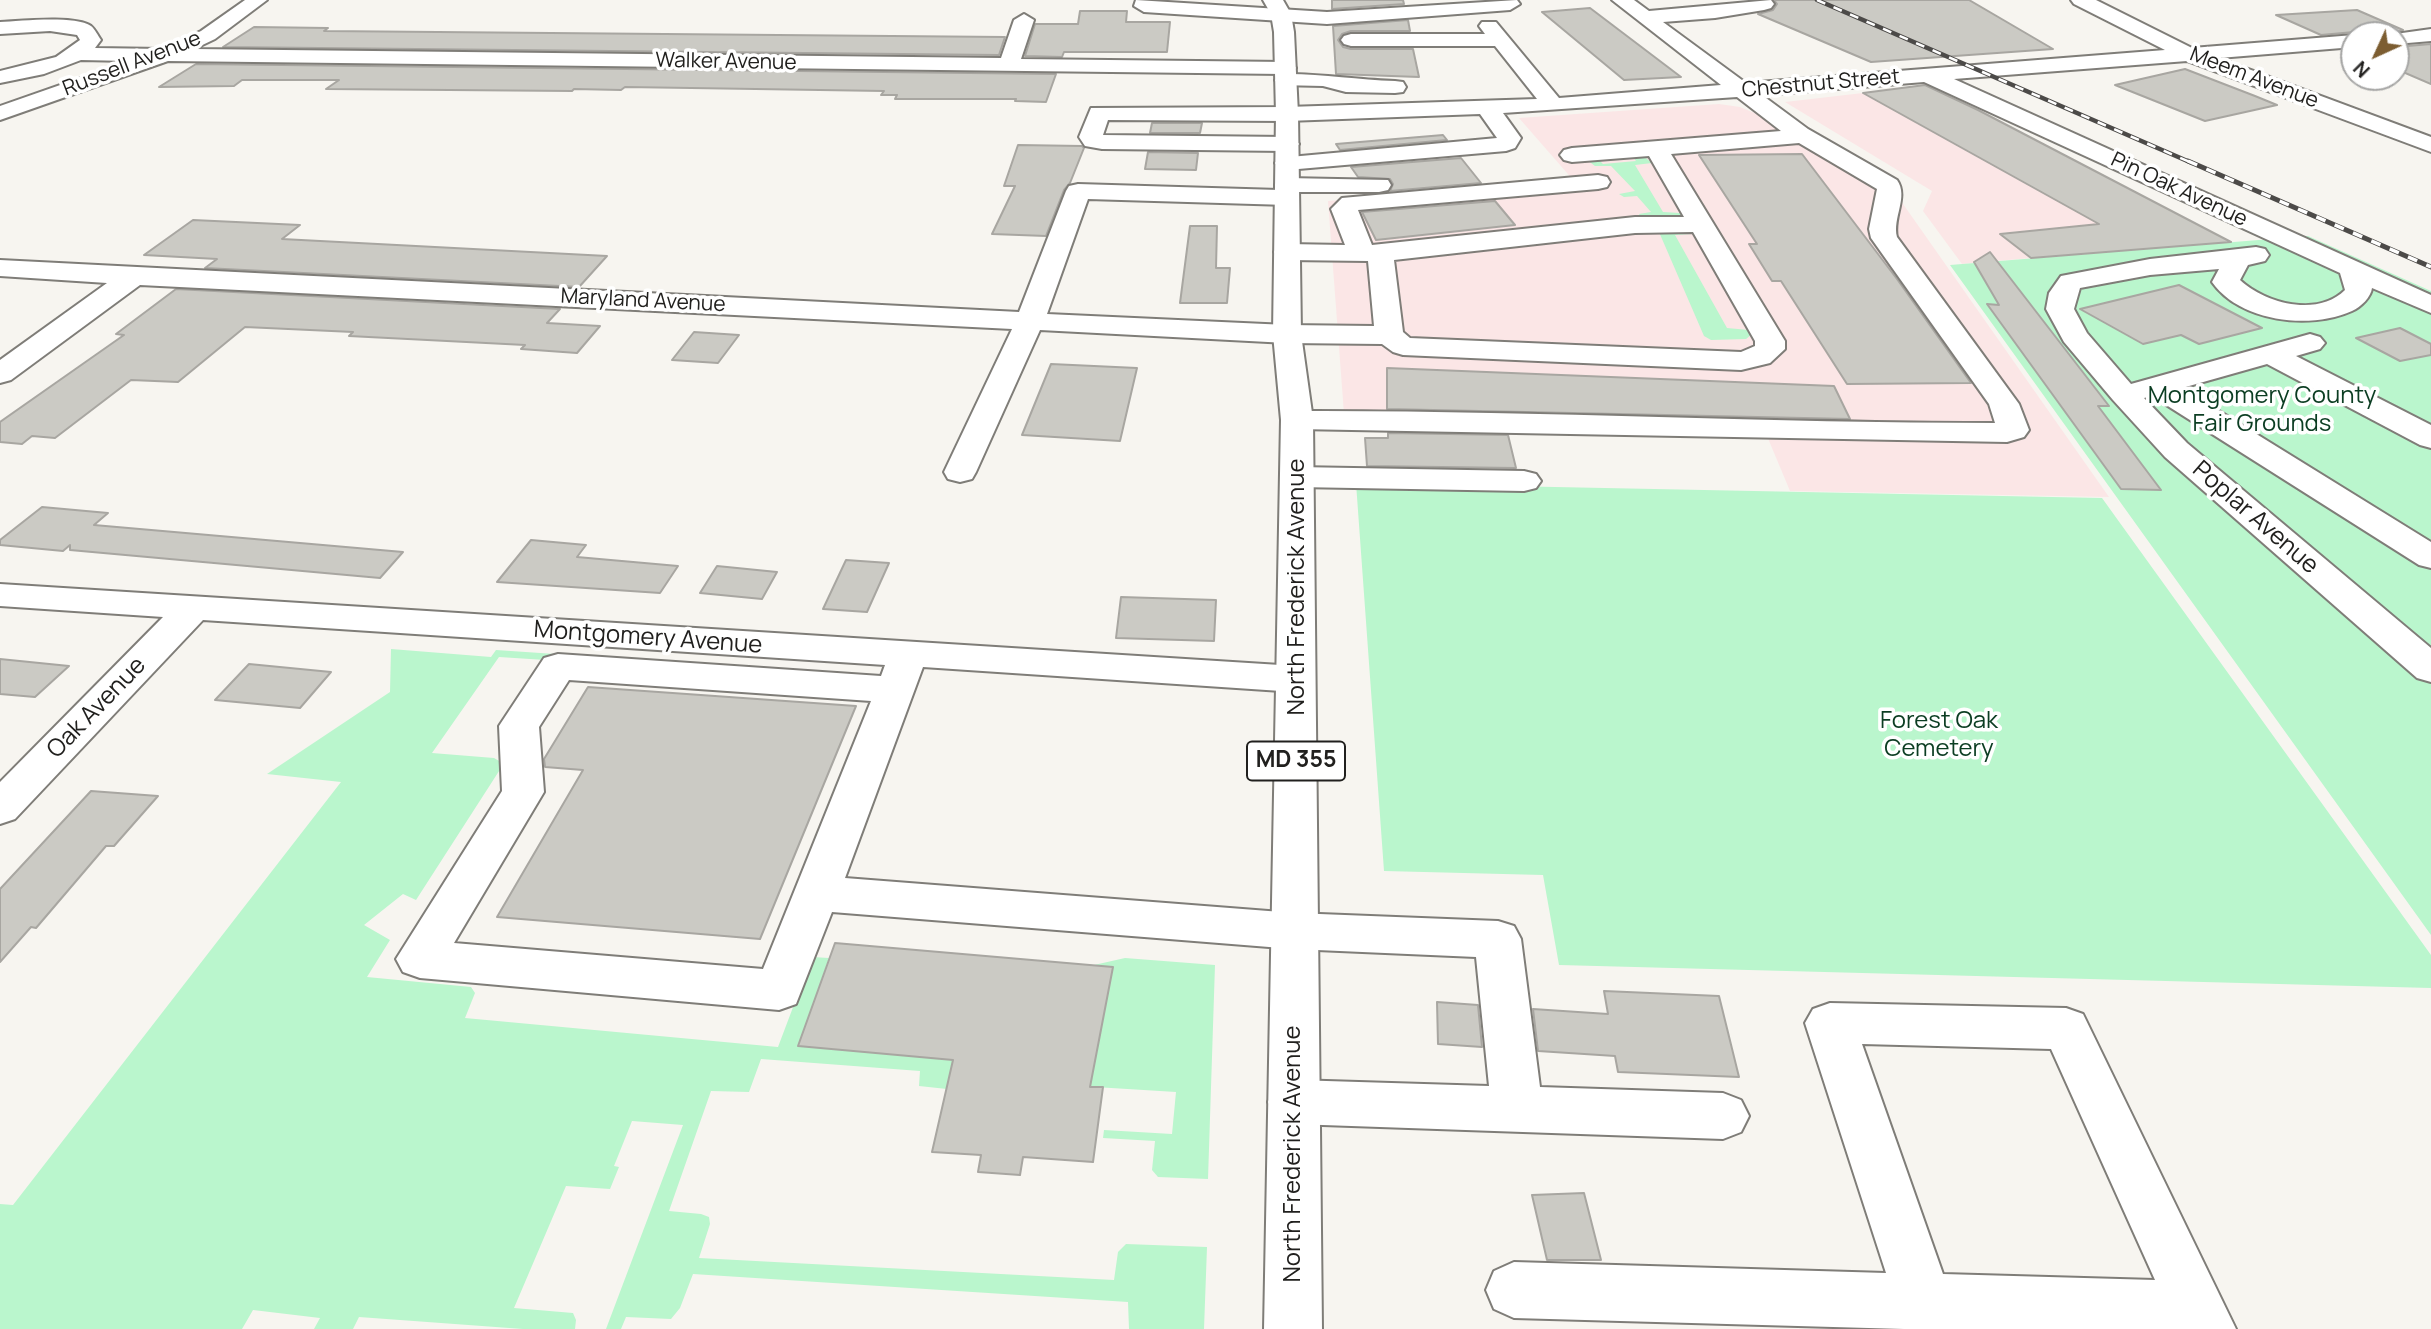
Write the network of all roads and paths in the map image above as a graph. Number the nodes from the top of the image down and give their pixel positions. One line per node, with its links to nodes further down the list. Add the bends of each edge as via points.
1 (257, 0): 23 (street, Russell Avenue, via 208,36)
2 (1301, 0): 11 (street)
3 (1622, 0): 12 (street)
4 (2081, 0): 5 (street); 20 (street, Meem Avenue)
5 (2087, 0)
6 (2117, 0): 20 (street)
7 (1145, 3): 11 (street)
8 (1510, 4): 11 (street, via 1327,18)
9 (1764, 4): 12 (street)
10 (63, 8): 14 (street, via 64,12)
11 (1279, 15): 25 (street, North Frederick Avenue / MD 355); 29 (street, via 1346,40 1494,33)
12 (1646, 17): 28 (street)
13 (1024, 20): 24 (street)
14 (41, 25): 15 (street); 22 (street, via 76,28 90,36 89,44)
15 (0, 28)
16 (2264, 28): 21 (street)
17 (2431, 35): 18 (street)
18 (2410, 37)
19 (2340, 42): 21 (street, Chestnut Street)
20 (2188, 44): 21 (street, Chestnut Street); 26 (street, Chestnut Street); 35 (street, Meem Avenue)
21 (2301, 45)
22 (75, 54): 23 (street, Walker Avenue); 27 (street)
23 (166, 55): 24 (street, Walker Avenue); 32 (street, Russell Avenue)
24 (1009, 65): 25 (street, Walker Avenue)
25 (1286, 74): 31 (street, Walker Avenue, via 1346,86 1468,89); 33 (street, North Frederick Avenue / MD 355)
26 (1927, 75): 28 (street, Chestnut Street); 41 (street, Pin Oak Avenue)
27 (0, 77)
28 (1745, 91): 29 (street, Chestnut Street); 34 (street)
29 (1553, 105): 30 (street, Chestnut Street)
30 (1526, 107): 31 (street, Chestnut Street); 37 (street)
31 (1484, 109): 33 (street, Chestnut Street); 38 (street, via 1509,138 1507,143)
32 (0, 113)
33 (1287, 114): 38 (street, North Frederick Avenue / MD 355); 38 (street, Chestnut Street, via 1099,113 1091,137 1093,141)
34 (1802, 136): 36 (street); 57 (street, via 1888,185 1884,238 2006,406 2012,431 1882,433)
35 (2431, 145)
36 (1656, 148): 37 (street); 39 (street)
37 (1571, 154): 38 (street, via 1367,186); 40 (street); 43 (street, via 1351,203 1344,209)
38 (1287, 173): 42 (street, North Frederick Avenue / MD 355); 49 (street, via 1078,191)
39 (1701, 224): 40 (street); 51 (street, via 1770,341 1770,349 1760,357 1729,360 1412,347)
40 (1638, 225): 43 (street)
41 (2299, 245): 44 (street); 46 (street, Pin Oak Avenue)
42 (1287, 252): 43 (street); 50 (street, North Frederick Avenue / MD 355)
43 (1371, 253): 51 (street)
44 (2237, 259): 46 (street, via 2226,282 2234,292 2255,302 2305,313 2344,307 2354,300 2359,291); 56 (street, Poplar Avenue, via 2150,267 2071,282 2060,309 2074,336)
45 (0, 268): 47 (street, Maryland Avenue)
46 (2352, 269): 48 (street, Pin Oak Avenue)
47 (134, 277): 49 (street, Maryland Avenue); 54 (street)
48 (2431, 305)
49 (1030, 320): 50 (street, Maryland Avenue); 59 (street)
50 (1287, 334): 51 (street, Maryland Avenue); 57 (street, North Frederick Avenue / MD 355)
51 (1389, 335)
52 (2310, 343): 53 (street)
53 (2270, 354): 55 (street); 58 (street)
54 (0, 374)
55 (2156, 385): 56 (street); 62 (street)
56 (2124, 394): 65 (street, Poplar Avenue, via 2176,450)
57 (1297, 421): 60 (street, North Frederick Avenue / MD 355)
58 (2431, 438)
59 (960, 472)
60 (1297, 477): 61 (street); 67 (street, North Frederick Avenue / MD 355)
61 (1524, 481)
62 (2431, 557)
63 (0, 595): 64 (street, Montgomery Avenue)
64 (193, 608): 66 (street, Montgomery Avenue); 68 (street, Oak Avenue)
65 (2431, 669)
66 (901, 673): 67 (street, Montgomery Avenue); 69 (street); 69 (street, via 558,667 519,726 523,792 420,959 779,990)
67 (1296, 679): 70 (street, North Frederick Avenue / MD 355)
68 (0, 808)
69 (817, 893): 70 (street)
70 (1294, 931): 71 (street, North Frederick Avenue / MD 355); 72 (street, via 1498,939)
71 (1294, 1102): 72 (street); 77 (street, North Frederick Avenue / MD 355)
72 (1517, 1110): 73 (street)
73 (1723, 1116)
74 (1514, 1290): 75 (street)
75 (1928, 1315): 76 (street); 76 (street, via 1830,1023 2066,1029)
76 (2202, 1319)
77 (1293, 1329)

